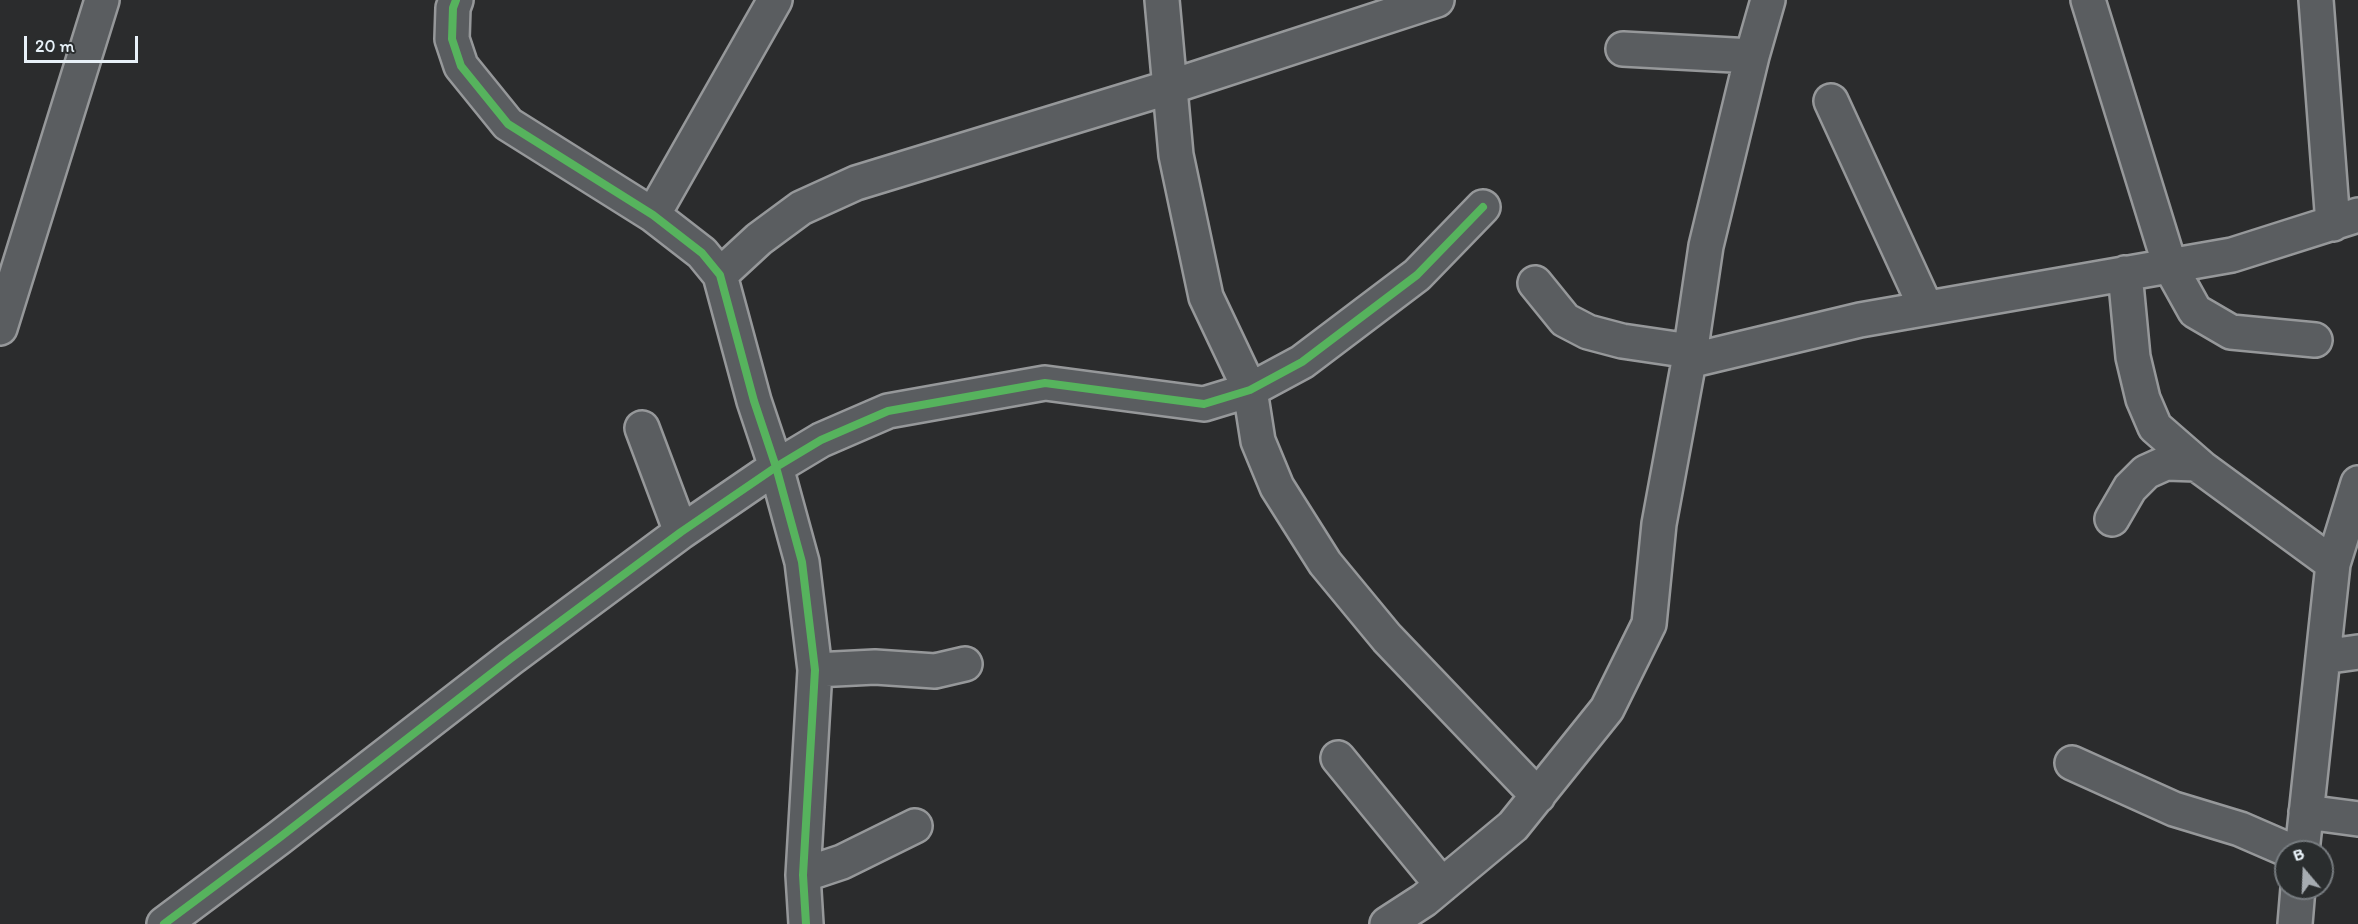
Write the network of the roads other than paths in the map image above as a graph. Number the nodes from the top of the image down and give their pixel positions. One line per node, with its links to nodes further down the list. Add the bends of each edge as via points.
1 (102, 0): 21 (street)
2 (456, 0): 14 (street, via 452,39 461,66 508,124)
3 (775, 0): 14 (street)
4 (1162, 0): 11 (street)
5 (1437, 0): 11 (street)
6 (1768, 0): 10 (street)
7 (2088, 0): 16 (street)
8 (2316, 0): 15 (street)
9 (1623, 49): 10 (street)
10 (1752, 56): 23 (street, via 1706,246)
11 (1170, 87): 18 (street, via 856,183 801,208); 24 (street, via 1176,155 1206,297)
12 (1831, 101): 20 (street)
13 (1483, 207): 24 (street, via 1417,275 1302,362)
14 (653, 215): 18 (street, via 702,253)
15 (2345, 220): 16 (street, via 2232,255)
16 (2170, 266): 17 (street); 22 (street, via 2195,311 2232,332)
17 (2125, 273): 20 (street); 26 (street, via 2133,357 2143,399 2156,427)
18 (720, 275): 27 (street)
19 (1535, 283): 23 (street, via 1566,320 1588,332)
20 (1926, 308): 23 (street)
21 (0, 328)
22 (2315, 340)
23 (1690, 356): 38 (street, via 1659,524 1649,624 1607,709)
24 (1250, 390): 27 (street, via 1204,404 1045,383 888,411 821,440); 38 (street, via 1258,441 1277,487 1325,564 1387,638)
25 (642, 428): 30 (street)
26 (2197, 464): 29 (street, via 2166,463 2146,472 2130,488); 31 (street)
27 (776, 467): 30 (street); 35 (street, via 802,562)
28 (2358, 483): 31 (street)
29 (2112, 519)
30 (681, 532): 47 (street)
31 (2333, 564): 33 (street)
32 (2358, 652): 33 (street)
33 (2323, 657): 39 (street)
34 (965, 664): 35 (street, via 935,671 875,667)
35 (815, 670): 44 (street)
36 (1338, 758): 45 (street)
37 (2072, 763): 43 (street, via 2174,809)
38 (1538, 796): 45 (street, via 1513,826)
39 (2306, 812): 40 (street); 42 (street)
40 (2358, 819)
41 (915, 826): 44 (street, via 842,862)
42 (2303, 840)
43 (2274, 844)
44 (803, 875): 48 (street)
45 (1442, 885): 49 (street)
46 (2297, 900): 50 (street)
47 (164, 924)
48 (806, 924)
49 (1387, 924)
50 (2295, 924)

